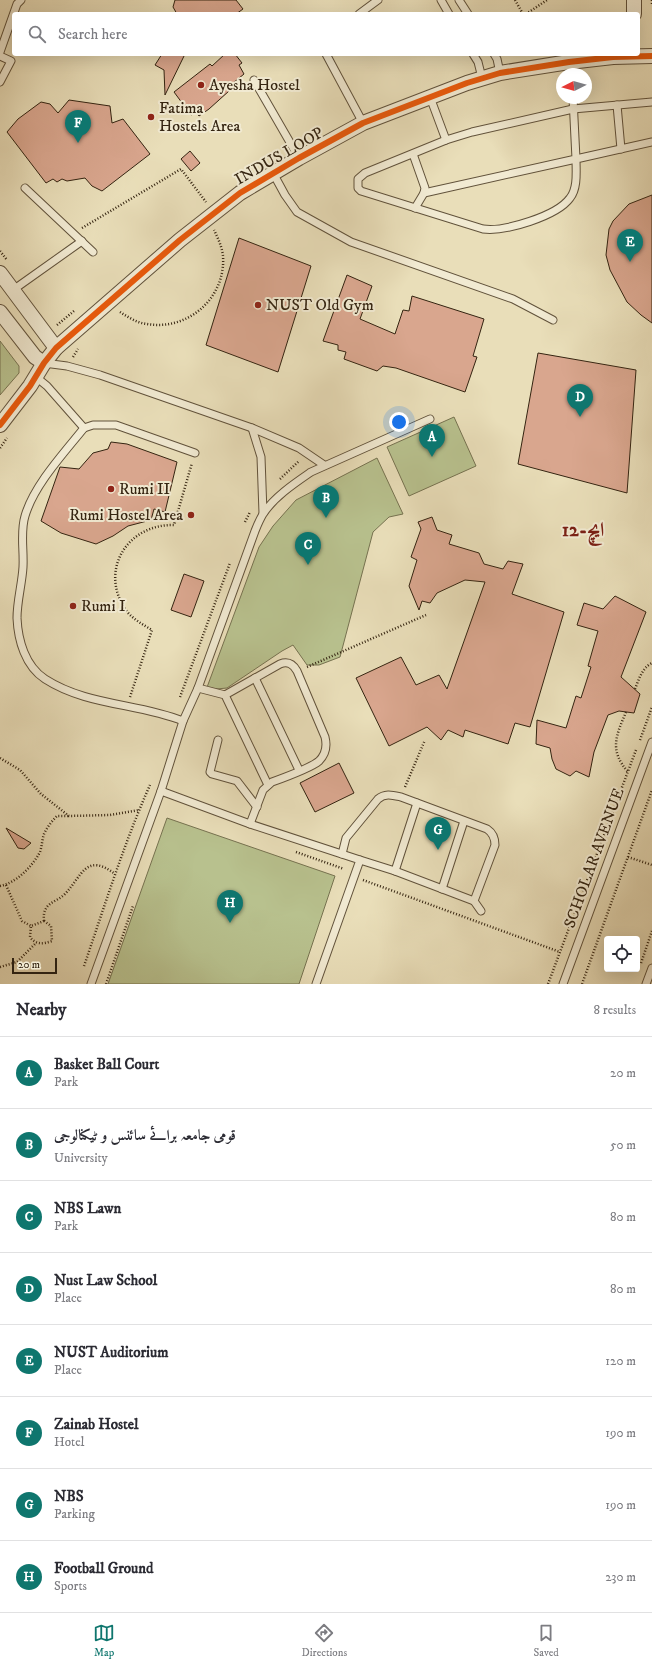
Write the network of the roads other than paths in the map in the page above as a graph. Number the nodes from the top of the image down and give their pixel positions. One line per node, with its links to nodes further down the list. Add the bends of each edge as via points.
1 (21, 0): 6 (lane)
2 (378, 0): 7 (lane)
3 (441, 0): 8 (lane)
4 (459, 0): 9 (lane)
5 (634, 0): 10 (street)
6 (14, 12)
7 (362, 12)
8 (448, 12)
9 (467, 12)
10 (634, 12)
11 (12, 18): 12 (lane)
12 (0, 52)
13 (640, 55): 19 (street, INDUS LOOP)
14 (0, 56): 24 (lane, via 11,61)
15 (327, 56): 30 (lane)
16 (474, 56): 22 (lane)
17 (495, 56): 21 (lane)
18 (630, 56): 20 (street, INDUS LOOP)
19 (652, 56)
20 (570, 68): 21 (street, INDUS LOOP, via 539,66)
21 (500, 73): 22 (street, INDUS LOOP)
22 (482, 78): 25 (street, INDUS LOOP)
23 (254, 80): 35 (lane)
24 (0, 82)
25 (430, 97): 30 (street, INDUS LOOP); 31 (lane)
26 (652, 102): 28 (lane)
27 (574, 104): 29 (lane)
28 (617, 105): 29 (lane); 33 (lane)
29 (574, 109): 31 (lane); 36 (lane)
30 (363, 123): 35 (street, INDUS LOOP)
31 (446, 140): 34 (lane)
32 (652, 142): 33 (lane)
33 (621, 149): 36 (lane)
34 (413, 154): 39 (lane, via 424,183); 40 (lane, via 365,173 357,184 361,191)
35 (299, 158): 37 (street, INDUS LOOP)
36 (576, 159): 39 (lane); 40 (lane, via 575,187 571,198 548,214 524,223 500,229 483,229)
37 (273, 173): 46 (lane, via 297,212 352,242 513,299); 47 (street, INDUS LOOP, via 240,193 180,240)
38 (25, 188): 41 (lane)
39 (424, 194): 40 (lane)
40 (415, 208)
41 (82, 241): 42 (lane); 44 (lane)
42 (93, 252)
43 (0, 273): 44 (street)
44 (13, 290): 47 (street)
45 (0, 312): 48 (street, via 35,357)
46 (553, 320)
47 (56, 348): 48 (street, INDUS LOOP)
48 (44, 362): 49 (street, INDUS LOOP); 52 (lane, via 100,375)
49 (36, 377): 51 (lane); 53 (street, INDUS LOOP)
50 (430, 419): 55 (lane)
51 (84, 428): 54 (lane, via 116,425); 60 (lane, via 37,489 25,515 22,536 23,572 17,617 24,653 36,672 82,697)
52 (252, 428): 55 (lane, via 299,448); 56 (lane, via 261,457)
53 (4, 431)
54 (195, 453)
55 (324, 465): 56 (lane, via 297,482)
56 (264, 513): 58 (lane, via 254,531)
57 (255, 678): 59 (lane); 63 (lane); 63 (lane, via 284,663 294,666 297,671 326,742 320,759)
58 (198, 688): 59 (lane); 60 (lane)
59 (225, 695): 64 (lane)
60 (183, 721): 65 (lane)
61 (218, 740): 67 (lane, via 210,772 237,781)
62 (652, 742): 79 (lane, SCHOLAR AVENUE)
63 (299, 770): 64 (lane)
64 (268, 785): 67 (lane, via 263,790)
65 (161, 791): 69 (lane); 77 (lane)
66 (418, 803): 68 (lane); 70 (lane, via 389,794 382,795 346,838); 72 (lane)
67 (257, 807): 69 (lane)
68 (464, 821): 73 (lane); 74 (lane, via 492,832 495,845)
69 (250, 824): 70 (lane)
70 (342, 854): 71 (lane)
71 (360, 860): 72 (lane); 78 (lane)
72 (395, 871): 73 (lane)
73 (442, 889): 74 (lane)
74 (474, 901): 75 (lane)
75 (481, 911)
76 (652, 968): 80 (lane)
77 (91, 984)
78 (316, 984)
79 (563, 984)
80 (646, 984)

